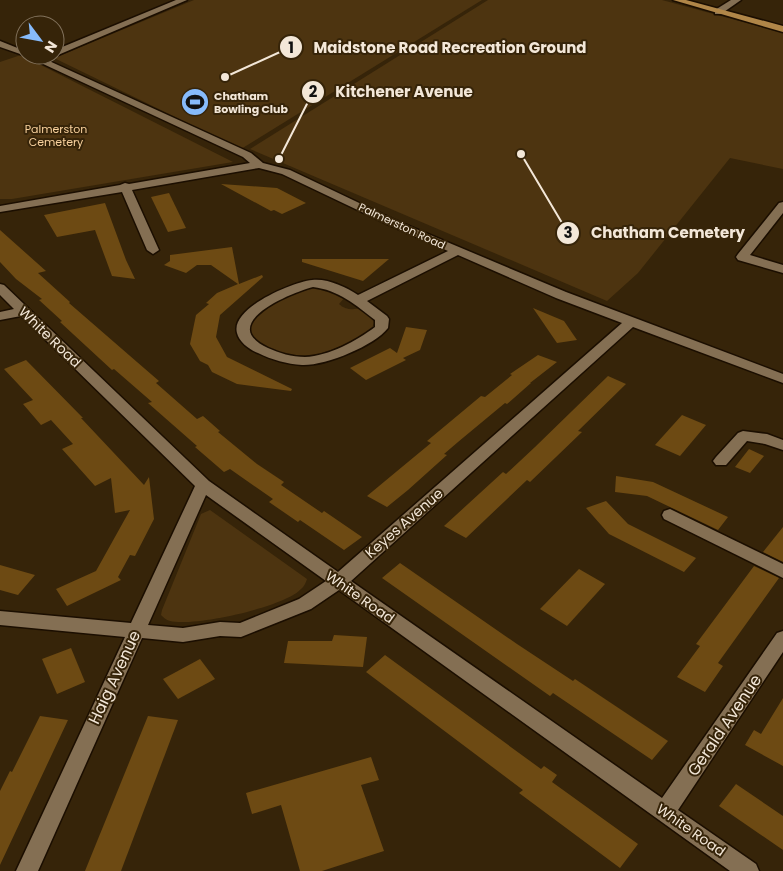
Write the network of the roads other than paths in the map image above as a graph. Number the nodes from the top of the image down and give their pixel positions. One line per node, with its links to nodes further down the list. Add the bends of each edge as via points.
1 (183, 0): 7 (street)
2 (677, 0): 4 (main road)
3 (737, 0): 4 (street)
4 (718, 12): 5 (main road)
5 (783, 29)
6 (0, 44): 8 (street)
7 (65, 49)
8 (15, 50)
9 (53, 65): 10 (street, Palmerston Road, via 247,156)
10 (259, 165): 11 (street); 15 (street, Palmerston Road, via 295,176)
11 (125, 186): 13 (street); 14 (street)
12 (783, 205): 16 (street, via 742,257)
13 (0, 209)
14 (154, 250)
15 (458, 251): 18 (street); 21 (street, Palmerston Road)
16 (783, 269)
17 (0, 288): 19 (street, White Road)
18 (358, 300): 18 (street, via 382,319 381,328 330,355 304,361 275,356 259,350 246,337 245,321 249,314 305,285 328,284)
19 (24, 311): 20 (street); 25 (street, White Road)
20 (0, 316)
21 (632, 321): 22 (street, Palmerston Road); 28 (street, Keyes Avenue)
22 (783, 379)
23 (783, 445): 24 (street, via 743,436)
24 (721, 461)
25 (203, 485): 28 (street, White Road); 30 (street, Haig Avenue)
26 (670, 515): 27 (street)
27 (783, 572)
28 (338, 582): 30 (street, Keyes Avenue, via 305,604 241,630 220,629 183,635); 32 (street, White Road)
29 (0, 618): 30 (street, Keyes Avenue)
30 (135, 631): 33 (street, Haig Avenue)
31 (783, 638): 32 (street, Gerald Avenue)
32 (664, 812): 34 (street, White Road)
33 (27, 871)
34 (748, 871)

